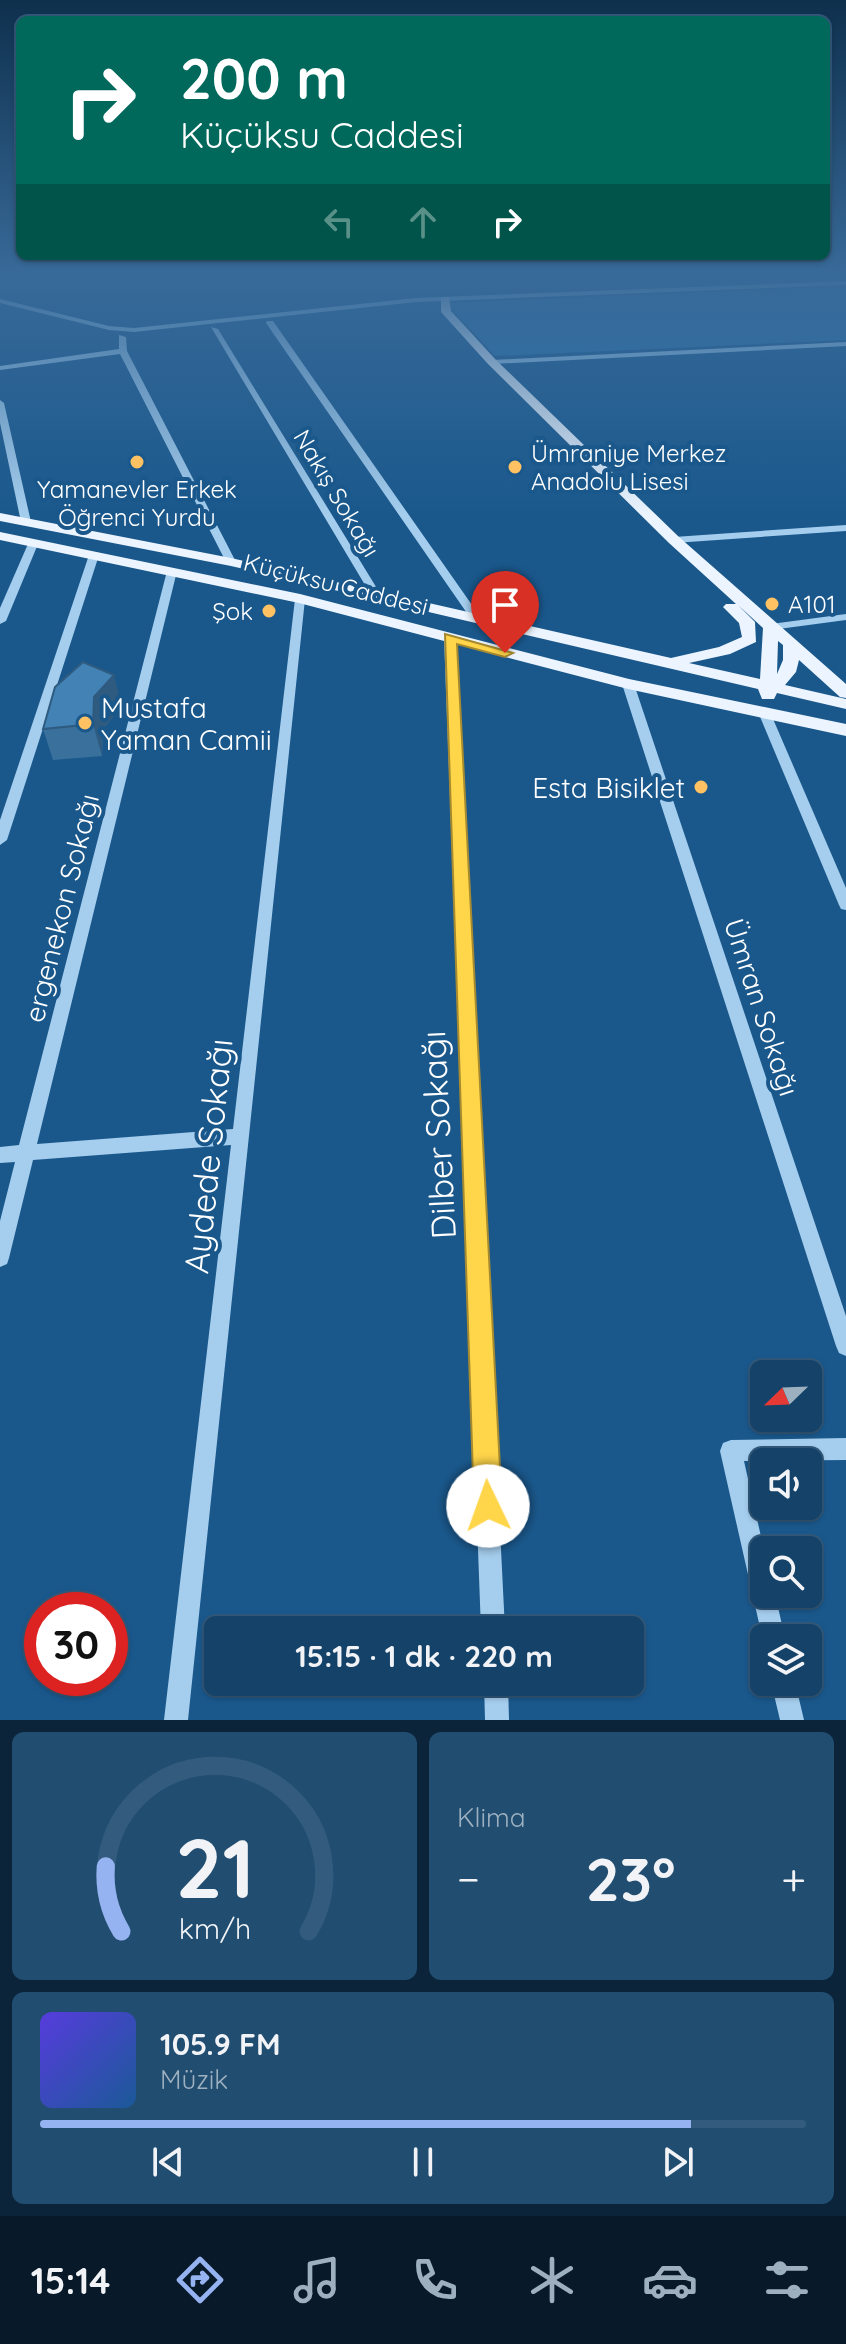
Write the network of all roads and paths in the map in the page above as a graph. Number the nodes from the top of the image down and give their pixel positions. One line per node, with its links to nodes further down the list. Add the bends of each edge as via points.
1 (92, 355): 8 (street)
2 (125, 355): 18 (street)
3 (230, 355): 20 (street, Nakış Sokağı)
4 (292, 355): 22 (street)
5 (486, 355): 7 (main road)
6 (624, 355): 7 (street)
7 (492, 362): 15 (main road)
8 (0, 368)
9 (0, 403): 11 (street)
10 (0, 517): 11 (main road, Küçüksu Caddesi)
11 (26, 522): 14 (main road, Küçüksu Caddesi)
12 (846, 528): 15 (street)
13 (0, 536): 16 (main road, Küçüksu Caddesi)
14 (103, 538): 17 (main road); 18 (main road, Küçüksu Caddesi)
15 (674, 540): 25 (main road); 28 (main road, via 692,568 751,630 750,639 739,646)
16 (33, 544): 17 (main road, Küçüksu Caddesi); 24 (street)
17 (94, 555): 19 (main road, Küçüksu Caddesi); 37 (street)
18 (231, 562): 20 (main road, Küçüksu Caddesi)
19 (172, 571): 21 (main road, Küçüksu Caddesi); 40 (street, ergenekon Sokağı)
20 (376, 595): 22 (main road, Küçüksu Caddesi)
21 (300, 599): 26 (main road, Küçüksu Caddesi); 39 (street, Aydede Sokağı)
22 (475, 617): 28 (main road, Küçüksu Caddesi)
23 (846, 617): 25 (street)
24 (0, 621)
25 (771, 627): 27 (main road); 30 (main road)
26 (450, 637): 29 (main road, Küçüksu Caddesi); 45 (street, Dilber Sokağı)
27 (791, 645): 30 (main road, via 792,666); 31 (main road)
28 (666, 662): 30 (main road, Küçüksu Caddesi)
29 (628, 684): 32 (main road, Küçüksu Caddesi); 43 (street, Ümran Sokağı)
30 (770, 686): 32 (main road, via 714,697); 33 (main road, Küçüksu Caddesi); 34 (main road); 35 (main road, via 791,710)
31 (846, 693)
32 (682, 695): 34 (main road, Küçüksu Caddesi)
33 (846, 704)
34 (764, 712): 35 (main road, Küçüksu Caddesi); 38 (street)
35 (814, 723): 36 (main road, Küçüksu Caddesi)
36 (846, 730)
37 (0, 840)
38 (846, 905)
39 (240, 1136): 40 (street); 49 (street, Aydede Sokağı)
40 (27, 1150): 41 (street); 42 (street, ergenekon Sokağı)
41 (0, 1155)
42 (0, 1258)
43 (846, 1346)
44 (846, 1449): 46 (street, via 731,1451)
45 (492, 1616)
46 (770, 1624)
47 (496, 1696): 50 (street)
48 (786, 1696): 51 (street)
49 (176, 1720)
50 (497, 1720)
51 (792, 1720)

